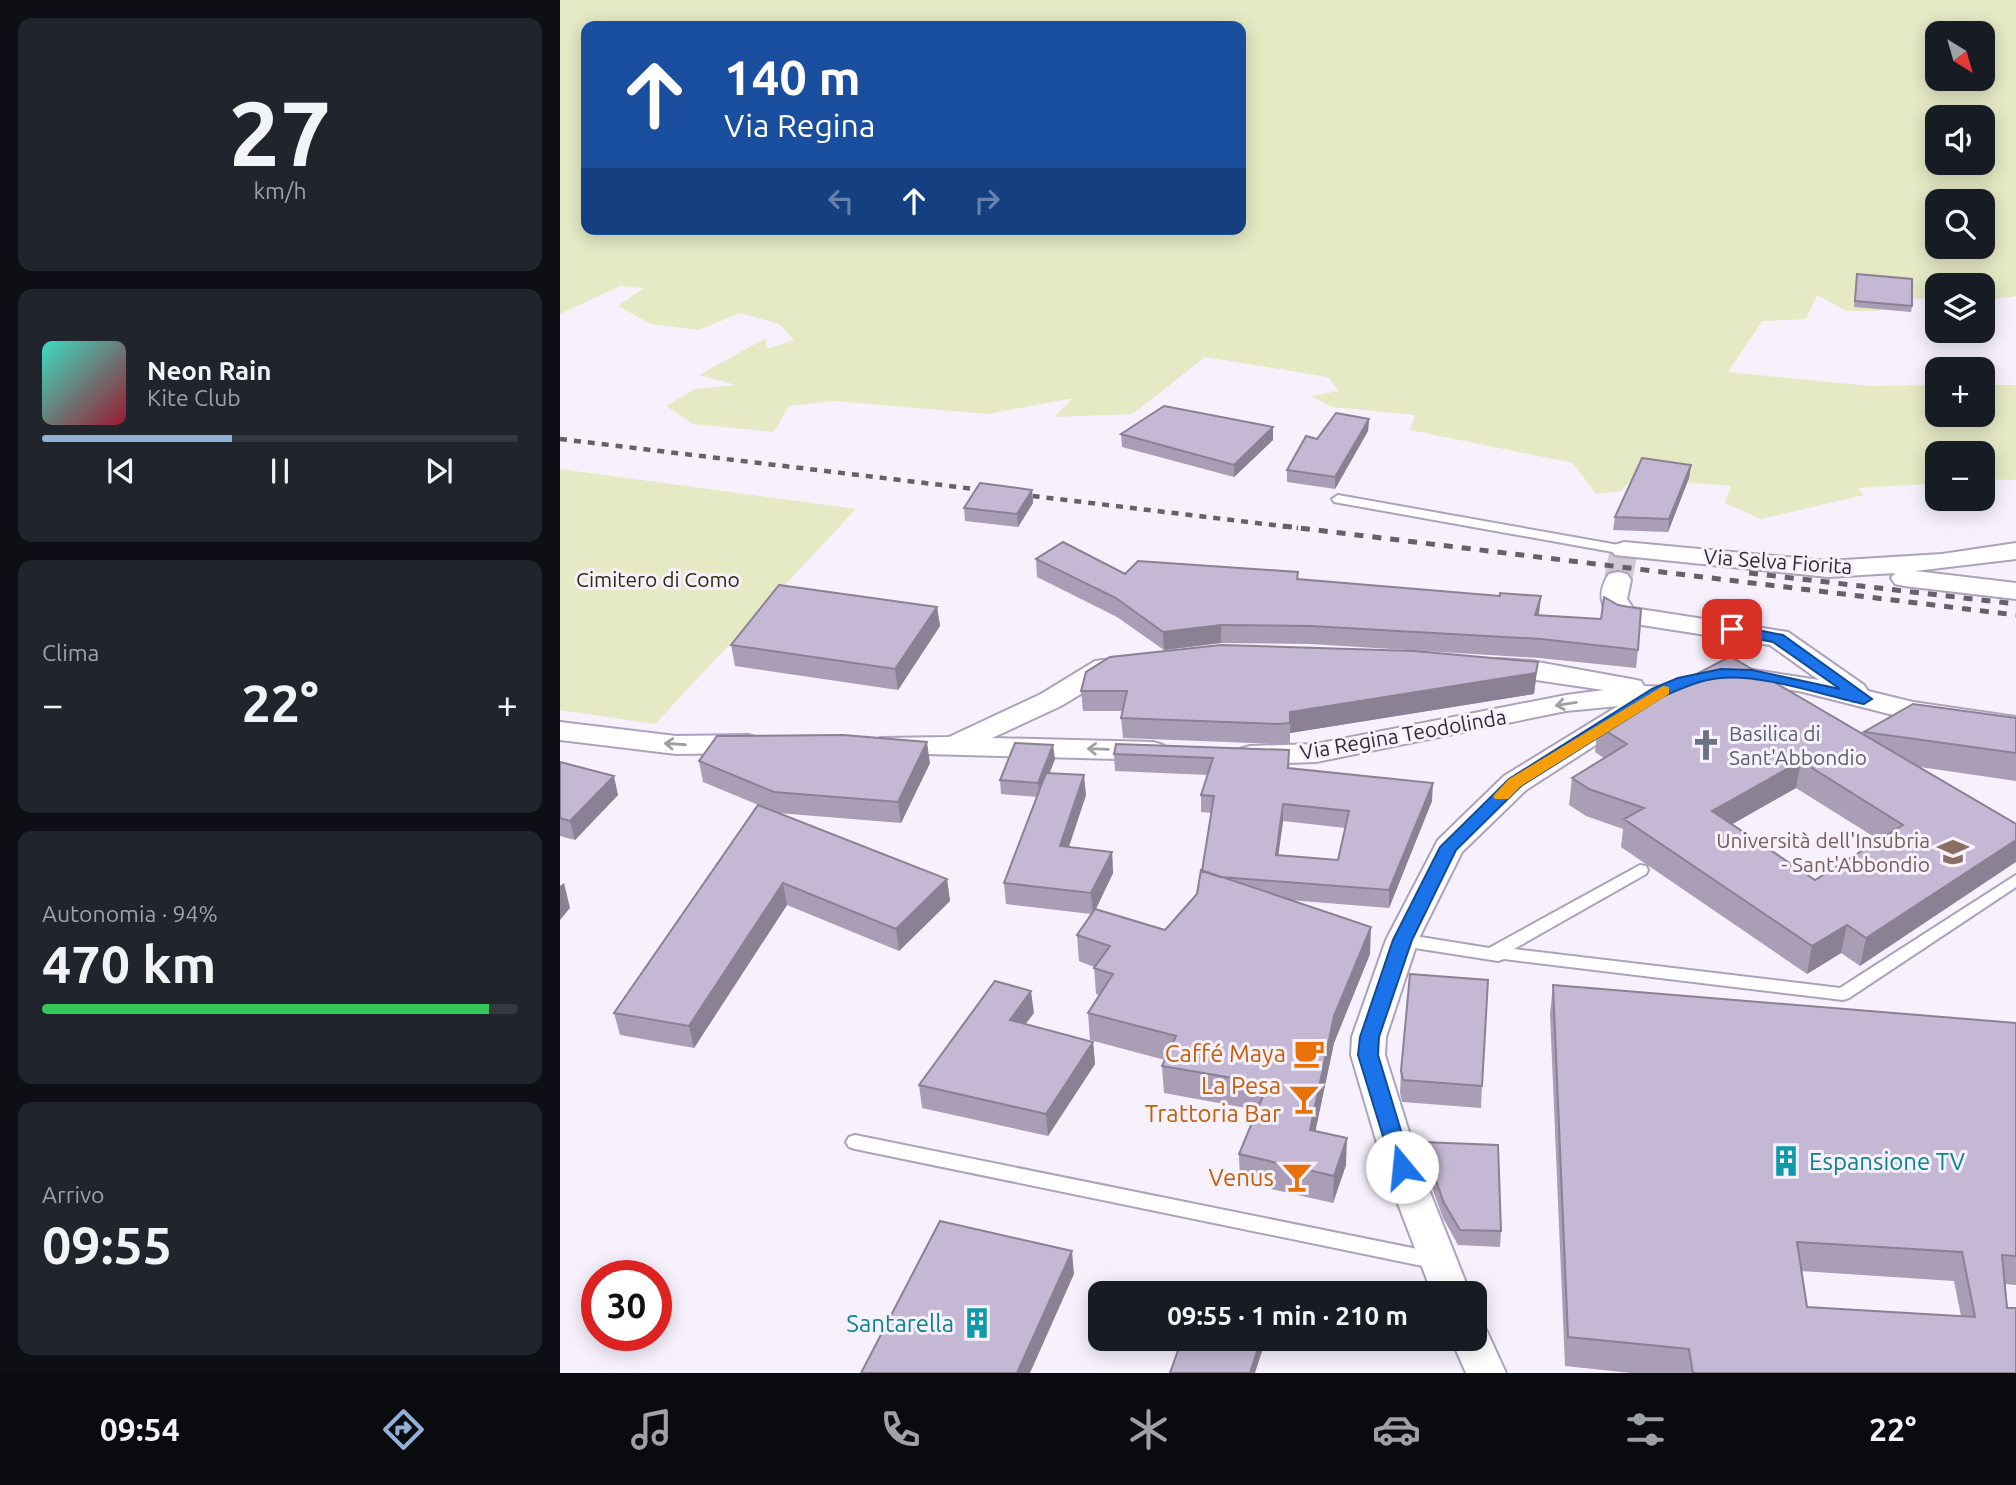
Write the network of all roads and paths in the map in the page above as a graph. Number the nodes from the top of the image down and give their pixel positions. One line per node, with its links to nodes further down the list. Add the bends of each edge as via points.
1 (1338, 499): 2 (lane)
2 (1624, 550): 4 (street, Via Selva Fiorita)
3 (2016, 551): 4 (street, Via Selva Fiorita, via 1942,562)
4 (1828, 569): 6 (street)
5 (1615, 589): 10 (street, via 1616,609 1625,615 1778,638)
6 (2016, 591)
7 (1144, 663): 13 (street, via 1105,667 1051,700)
8 (1476, 665): 9 (street)
9 (1679, 684): 10 (street, Via Regina Teodolinda, via 1721,673 1752,675); 17 (street, Via Regina Teodolinda, one-way to 17, via 1316,753); 20 (street, via 1515,783 1449,847)
10 (1864, 699): 11 (street)
11 (2016, 726)
12 (560, 731): 14 (street, one-way to 12, via 676,745)
13 (957, 743): 15 (street); 16 (street, one-way to 13)
14 (769, 744)
15 (863, 744)
16 (1180, 752)
17 (1222, 754)
18 (1640, 870): 21 (lane)
19 (2016, 880): 21 (lane, via 1843,994)
20 (1402, 940): 21 (lane, via 1498,955); 23 (street, via 1369,1037 1368,1055)
21 (1495, 953)
22 (855, 1142): 23 (lane)
23 (1437, 1261): 24 (street)
24 (1446, 1281)
25 (1476, 1351): 26 (street)
26 (1486, 1373)

